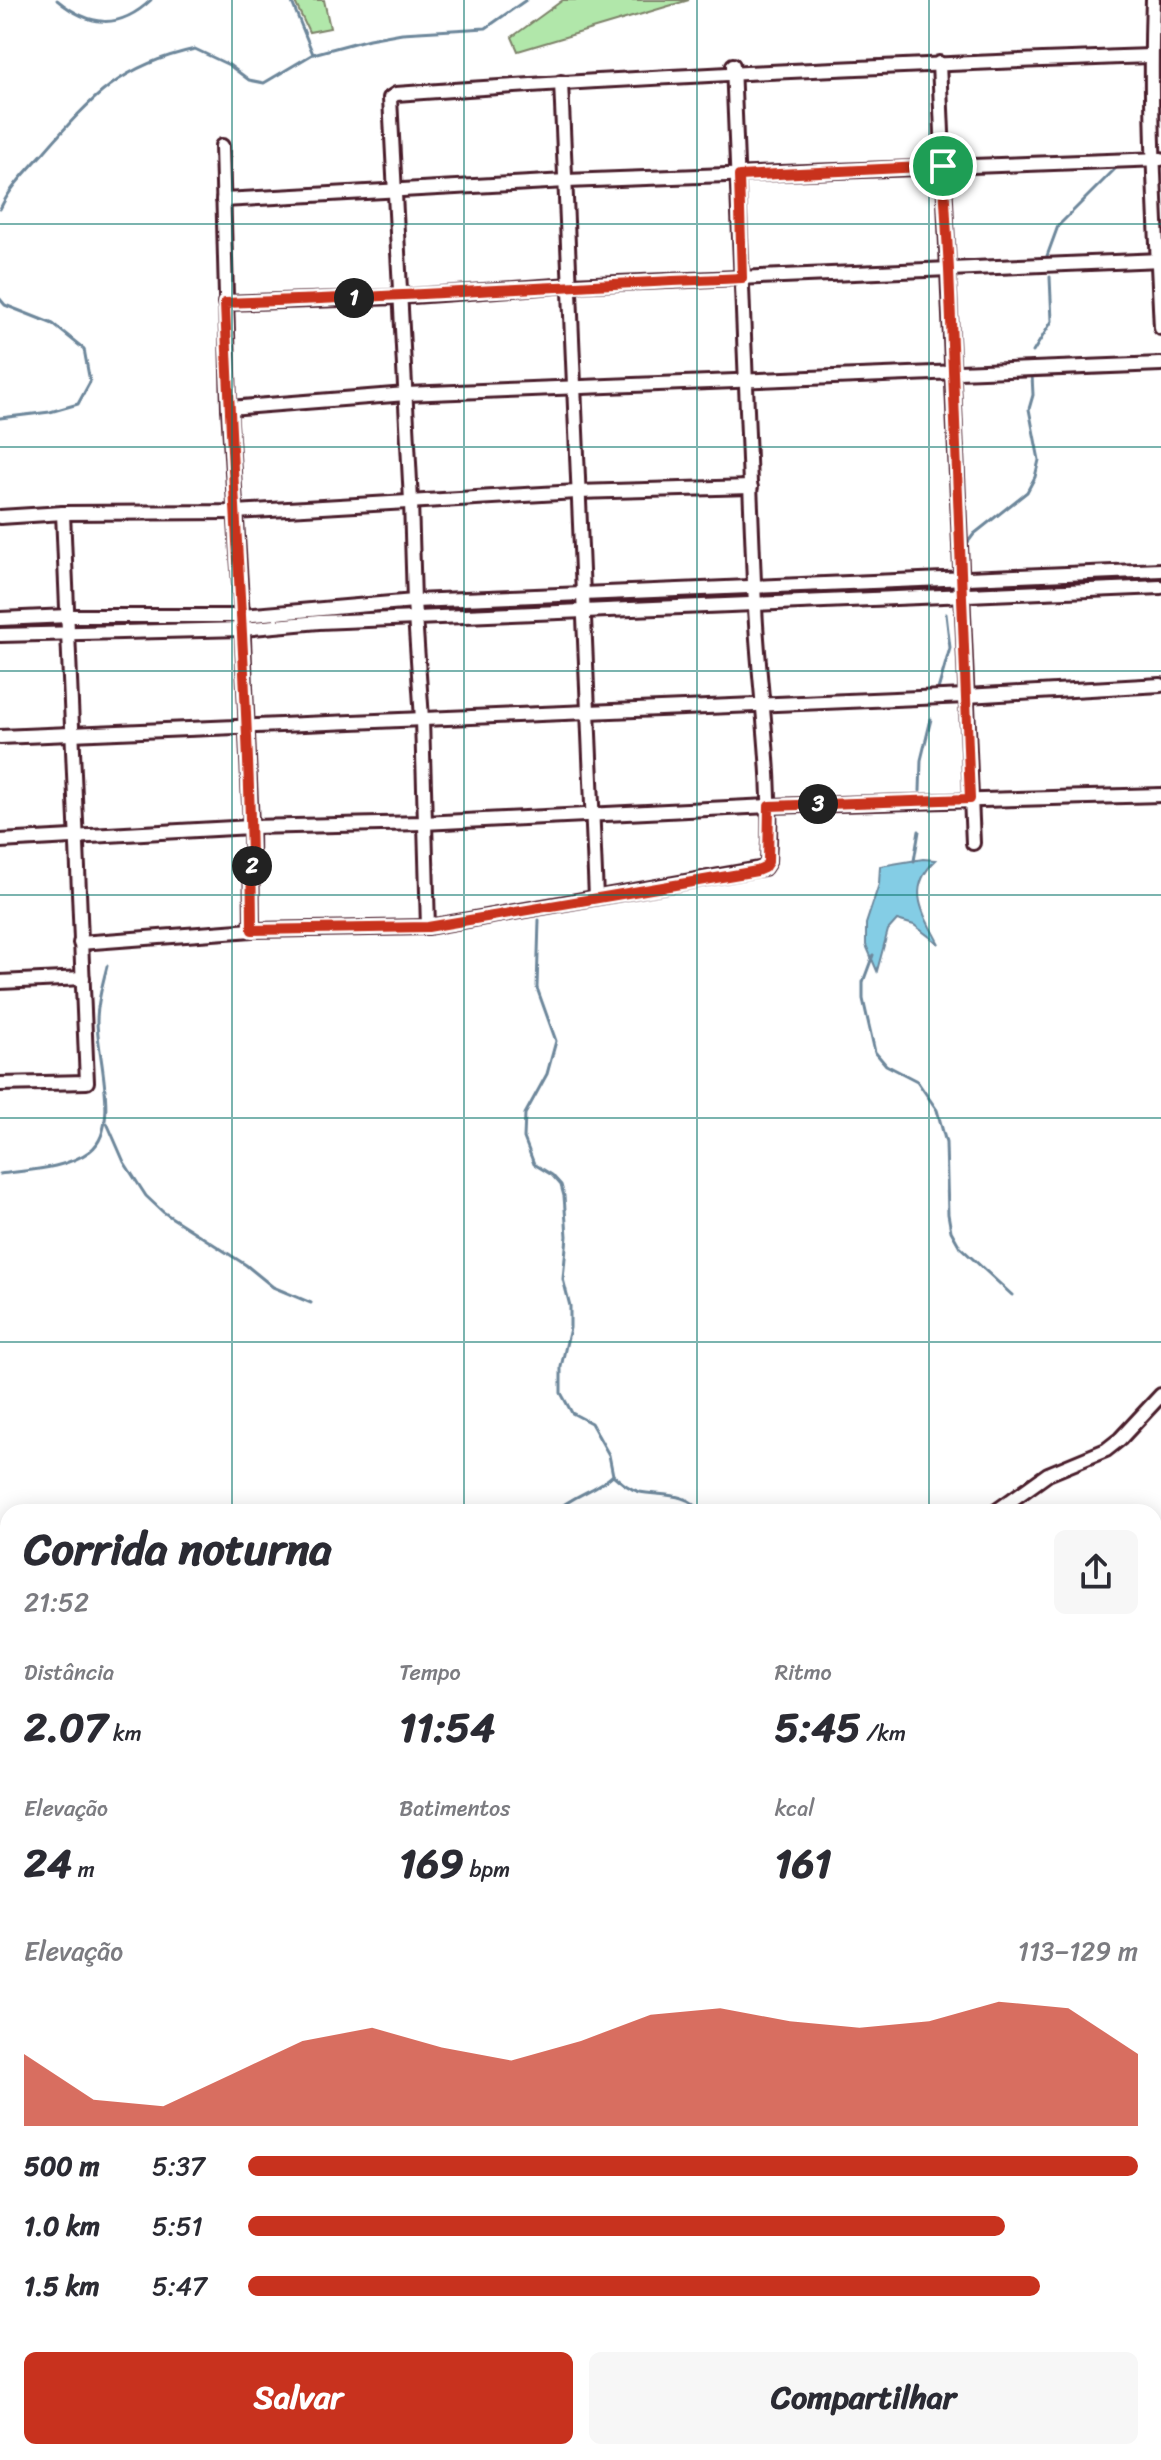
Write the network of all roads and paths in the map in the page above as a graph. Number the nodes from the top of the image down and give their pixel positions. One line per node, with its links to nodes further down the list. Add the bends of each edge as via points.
1 (1153, 0): 3 (street)
2 (939, 63): 3 (street); 4 (street); 8 (street)
3 (1154, 64): 7 (street)
4 (733, 70): 5 (street); 9 (street)
5 (561, 82): 10 (street); 11 (street, via 393,96 389,107)
6 (222, 146): 12 (street)
7 (1157, 159): 8 (street); 13 (street)
8 (943, 166): 9 (street); 14 (street)
9 (739, 176): 10 (street); 15 (street)
10 (566, 181): 11 (street); 16 (street)
11 (394, 189): 12 (street); 17 (street)
12 (223, 200): 18 (street)
13 (1160, 260): 14 (street); 19 (street)
14 (949, 270): 15 (street); 21 (street)
15 (742, 278): 16 (street); 22 (street)
16 (570, 285): 17 (street); 23 (street)
17 (399, 297): 18 (street); 24 (street)
18 (225, 303): 25 (street)
19 (1161, 328)
20 (1161, 364): 21 (street)
21 (952, 373): 22 (street); 33 (street)
22 (747, 382): 23 (street); 26 (street)
23 (576, 388): 24 (street); 27 (street)
24 (406, 394): 25 (street); 28 (street)
25 (229, 408): 29 (street)
26 (751, 487): 27 (street); 34 (street)
27 (577, 492): 28 (street); 36 (street)
28 (411, 501): 29 (street); 38 (street)
29 (235, 512): 30 (street); 44 (street)
30 (63, 513): 31 (street); 41 (street)
31 (0, 517)
32 (1161, 570): 33 (street)
33 (961, 577): 34 (street); 37 (street)
34 (755, 587): 36 (street); 39 (street)
35 (1161, 587): 37 (street)
36 (582, 594): 38 (street); 40 (street)
37 (962, 594): 39 (street); 48 (street)
38 (414, 601): 43 (street); 44 (street)
39 (754, 603): 40 (street); 49 (street)
40 (584, 611): 43 (street); 50 (street)
41 (68, 616): 42 (street); 44 (street); 45 (street)
42 (0, 619)
43 (415, 619): 44 (street); 51 (street)
44 (243, 622): 45 (street); 52 (street)
45 (69, 633): 46 (street); 53 (street)
46 (0, 635)
47 (1161, 685): 48 (street)
48 (966, 696): 49 (street); 56 (street)
49 (761, 705): 50 (street); 57 (street)
50 (590, 711): 51 (street); 58 (street)
51 (422, 719): 52 (street); 59 (street)
52 (247, 728): 53 (street); 60 (street)
53 (72, 734): 54 (street); 61 (street)
54 (0, 737)
55 (1161, 795): 56 (street)
56 (970, 799): 57 (street); 63 (street)
57 (769, 806): 58 (street); 64 (street, via 764,868)
58 (593, 816): 59 (street); 64 (street)
59 (423, 823): 60 (street); 65 (street)
60 (251, 827): 61 (street); 66 (street)
61 (76, 838): 62 (street); 67 (street)
62 (0, 841)
63 (973, 843)
64 (596, 897): 65 (street)
65 (428, 927): 66 (street)
66 (252, 930): 67 (street)
67 (80, 943): 68 (street)
68 (83, 978): 69 (street); 70 (street, via 87,1082)
69 (0, 982)
70 (0, 1084)
71 (1161, 1395): 72 (street, via 1106,1450 1048,1474)
72 (1006, 1504)

